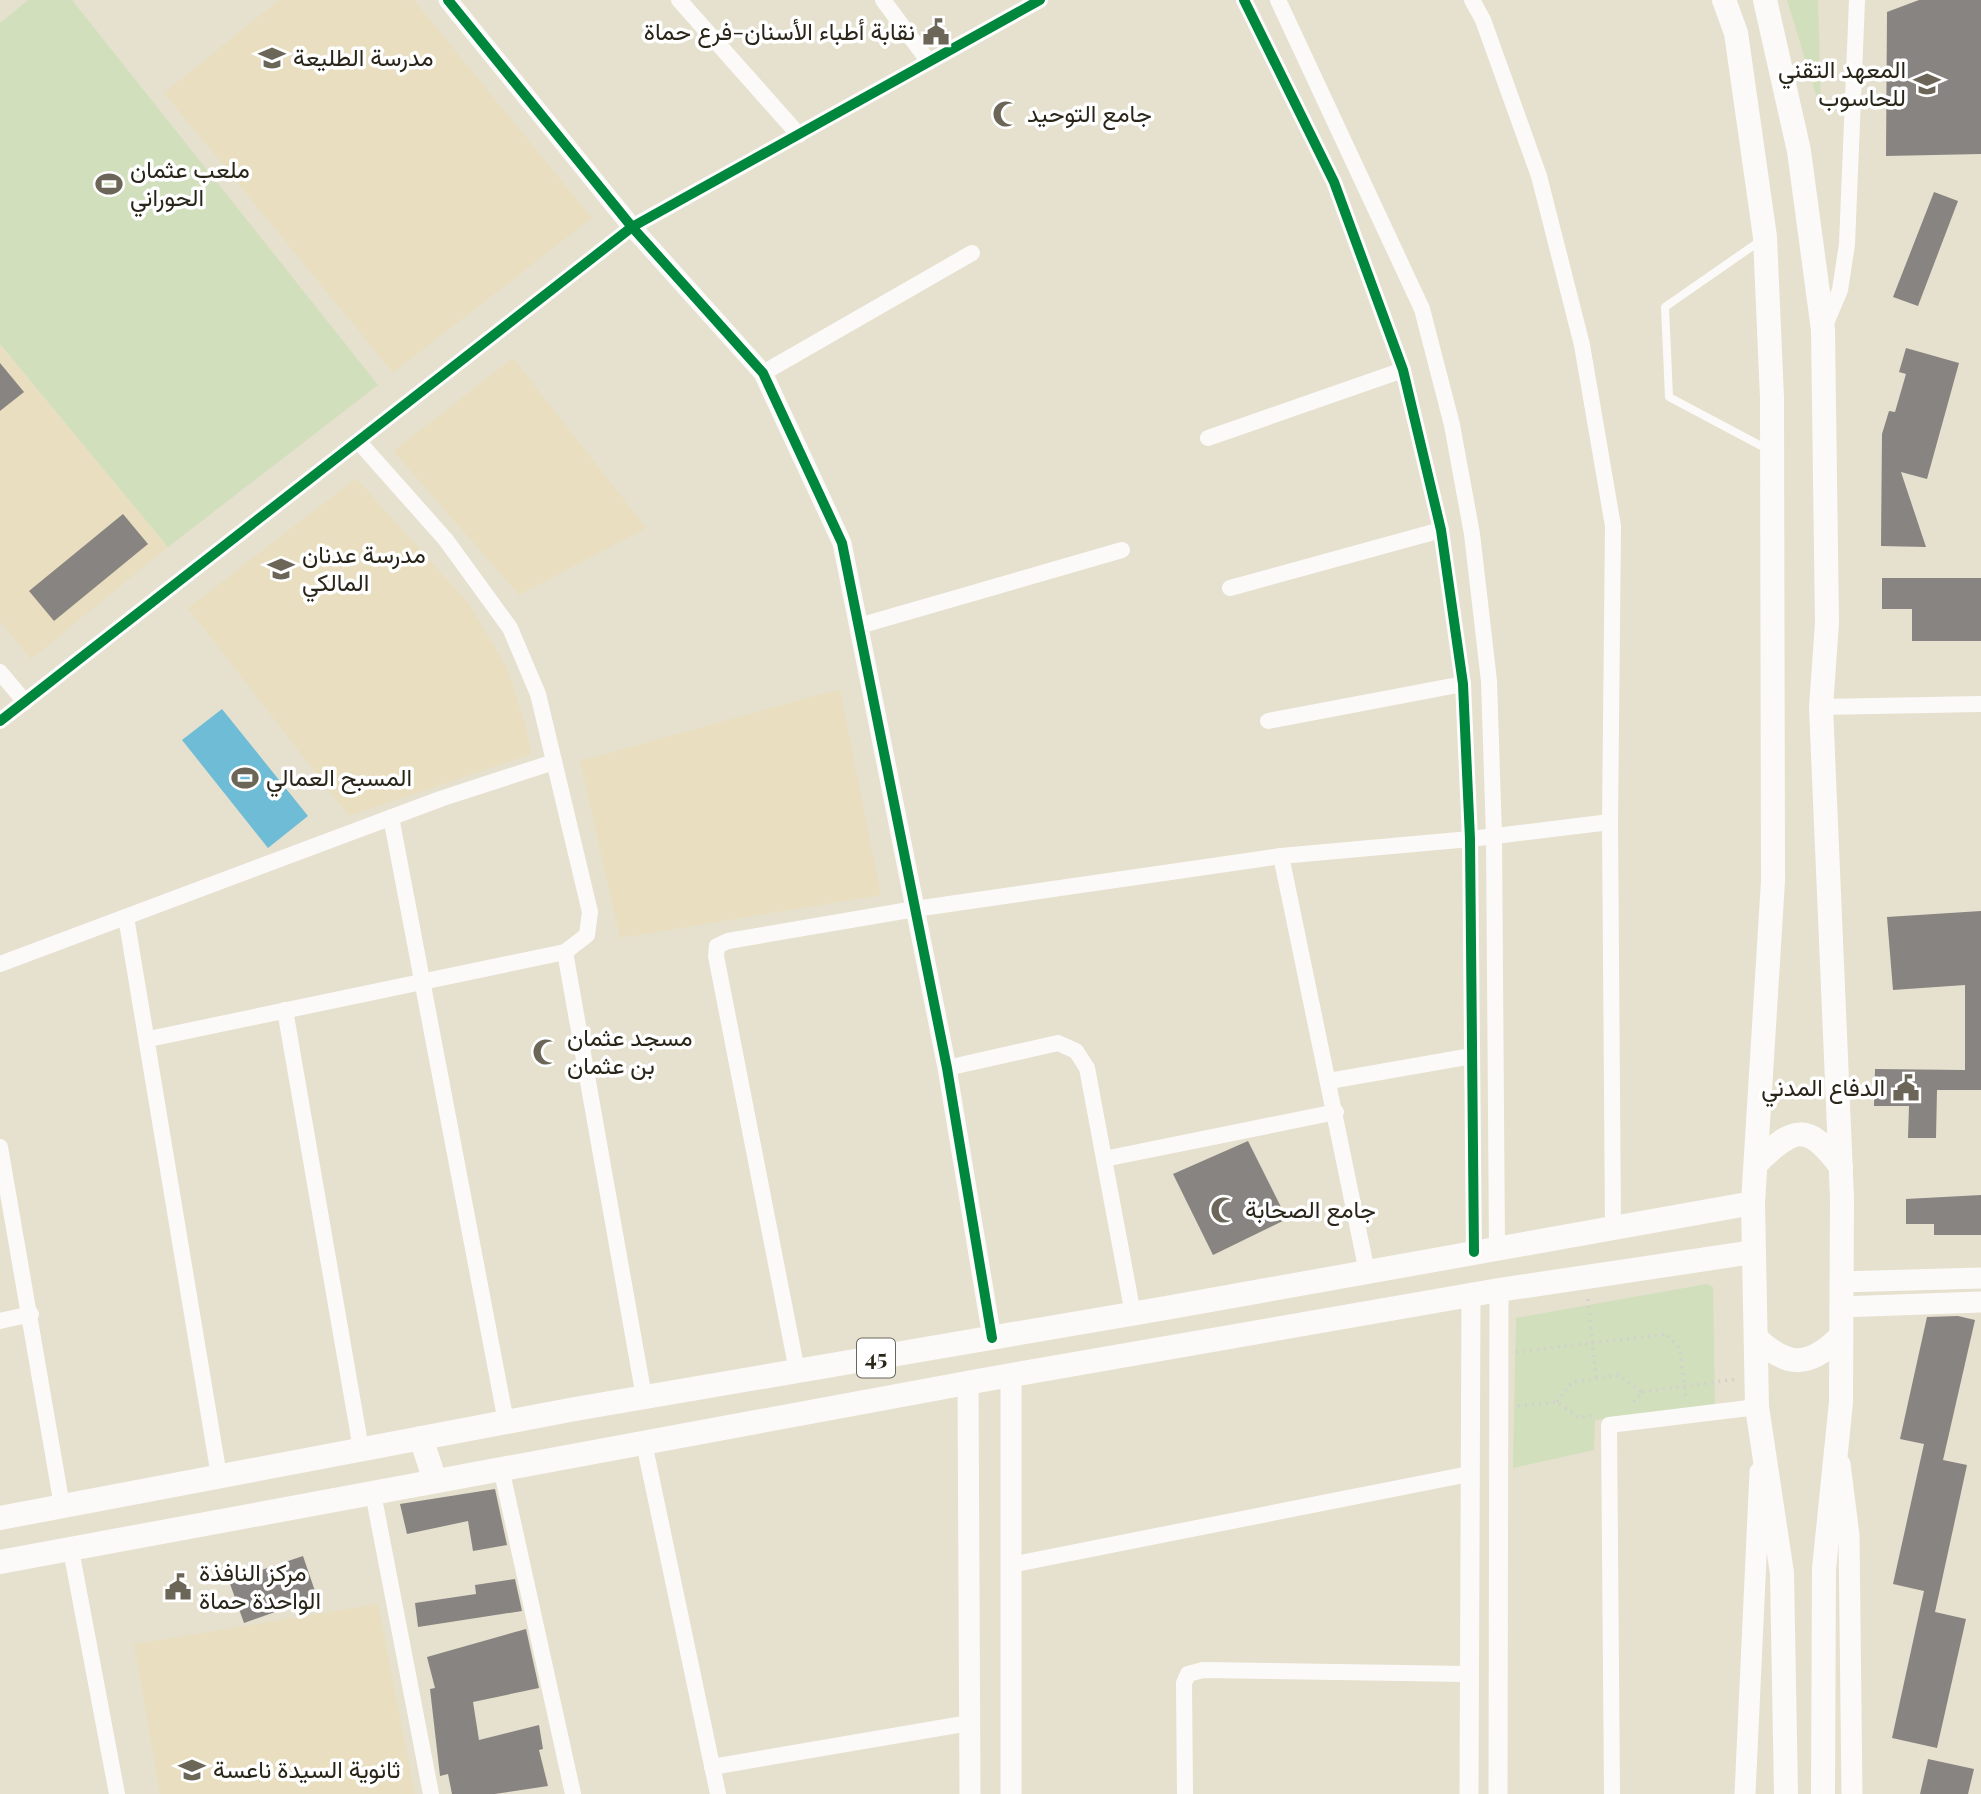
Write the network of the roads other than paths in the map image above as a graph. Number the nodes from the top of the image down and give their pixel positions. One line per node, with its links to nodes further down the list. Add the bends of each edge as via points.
1 (448, 0): 13 (street)
2 (679, 0): 12 (street)
3 (883, 0): 11 (street)
4 (1040, 0): 11 (street)
5 (1244, 0): 17 (street, via 1334,182)
6 (1278, 0): 36 (street, via 1422,309 1452,425 1472,534 1489,681)
7 (1472, 0): 35 (street, via 1539,176 1582,345 1613,526)
8 (1724, 0): 14 (main road, via 1736,33)
9 (1765, 0): 16 (main road, via 1798,151)
10 (1857, 0): 16 (street, via 1847,244 1840,290)
11 (929, 62): 12 (street)
12 (799, 135): 13 (street)
13 (632, 227): 18 (street); 20 (street)
14 (1765, 237): 21 (main road); 21 (lane, via 1665,307 1669,397)
15 (972, 253): 18 (street)
16 (1823, 330): 30 (main road, via 1827,623)
17 (1403, 370): 19 (street); 22 (street)
18 (763, 373): 25 (street, via 842,543)
19 (1208, 438)
20 (359, 442): 28 (street); 33 (street, via 446,540 510,628 538,694)
21 (1772, 451): 52 (main road, via 1773,881)
22 (1441, 530): 24 (street); 27 (street)
23 (1122, 550): 25 (street)
24 (1230, 588)
25 (859, 626): 39 (street)
26 (0, 672): 28 (street)
27 (1463, 684): 31 (street); 37 (street)
28 (25, 702): 32 (street)
29 (1981, 704): 30 (street)
30 (1821, 706): 53 (main road)
31 (1268, 721)
32 (0, 722)
33 (554, 762): 34 (street); 41 (street, via 590,912 587,935)
34 (391, 817): 40 (street); 43 (street)
35 (1610, 822): 36 (street); 55 (street)
36 (1494, 836): 37 (street); 56 (street)
37 (1470, 839): 38 (street); 46 (street)
38 (1281, 856): 39 (street); 48 (street)
39 (915, 909): 47 (street); 74 (street, via 717,946)
40 (126, 916): 42 (street); 45 (street)
41 (565, 952): 43 (street); 78 (street)
42 (0, 964)
43 (424, 980): 44 (street); 80 (street)
44 (285, 1010): 45 (street); 85 (street)
45 (149, 1040): 88 (street)
46 (1472, 1056): 48 (street); 56 (street)
47 (947, 1068): 51 (street, via 1058,1043 1076,1051 1087,1068); 69 (street)
48 (1329, 1081): 49 (street)
49 (1336, 1112): 51 (street); 58 (street)
50 (0, 1147): 66 (street)
51 (1104, 1159): 67 (street)
52 (1756, 1164): 53 (main road, via 1779,1142 1799,1133 1822,1140); 54 (main road)
53 (1841, 1167): 60 (main road)
54 (1753, 1203): 55 (main road, 45); 57 (main road)
55 (1613, 1227): 56 (main road, 45)
56 (1485, 1250): 58 (main road, 45)
57 (1753, 1252): 61 (main road, 45); 70 (main road)
58 (1367, 1272): 63 (main road, 45)
59 (1981, 1278): 60 (main road)
60 (1840, 1282): 65 (main road)
61 (1499, 1290): 62 (main road, 45); 107 (street)
62 (1471, 1295): 72 (main road, 45); 87 (street)
63 (1205, 1301): 67 (main road, 45); 72 (main road)
64 (1981, 1302): 65 (main road)
65 (1840, 1307): 71 (main road)
66 (31, 1314): 68 (street); 91 (street)
67 (1133, 1314): 69 (main road, 45)
68 (0, 1321)
69 (992, 1338): 73 (main road, 45)
70 (1756, 1338): 71 (main road, via 1774,1355 1798,1362 1822,1355); 79 (main road)
71 (1839, 1338): 81 (main road)
72 (1215, 1339): 75 (main road, 45)
73 (903, 1353): 74 (main road, 45); 77 (main road)
74 (797, 1371): 78 (main road, 45)
75 (1011, 1376): 76 (main road, 45); 95 (main road)
76 (968, 1383): 77 (main road, 45); 97 (main road)
77 (913, 1393): 84 (main road, 45)
78 (644, 1397): 80 (main road, 45)
79 (1757, 1407): 83 (main road); 108 (street, via 1609,1425)
80 (506, 1422): 82 (main road, 45)
81 (1837, 1437): 111 (main road, via 1824,1570); 112 (main road, via 1849,1535)
82 (421, 1438): 85 (main road, 45); 89 (main road)
83 (1761, 1438): 109 (main road); 110 (main road, via 1782,1573)
84 (644, 1443): 86 (main road, 45); 98 (street)
85 (361, 1450): 88 (main road, 45)
86 (501, 1468): 89 (main road, 45); 101 (street)
87 (1469, 1474): 95 (street); 96 (street)
88 (219, 1476): 91 (main road, 45)
89 (435, 1481): 90 (main road, 45)
90 (373, 1493): 93 (main road, 45); 100 (street)
91 (62, 1506): 92 (main road, 45)
92 (0, 1518)
93 (71, 1550): 94 (main road, 45); 99 (street)
94 (0, 1562)
95 (1010, 1565): 104 (main road)
96 (1469, 1674): 105 (street, via 1203,1670 1188,1674 1184,1683); 106 (street)
97 (969, 1723): 98 (street); 103 (main road)
98 (712, 1767): 102 (street)
99 (117, 1794)
100 (431, 1794)
101 (573, 1794)
102 (718, 1794)
103 (970, 1794)
104 (1011, 1794)
105 (1185, 1794)
106 (1469, 1794)
107 (1498, 1794)
108 (1612, 1794)
109 (1745, 1794)
110 (1786, 1794)
111 (1823, 1794)
112 (1852, 1794)

